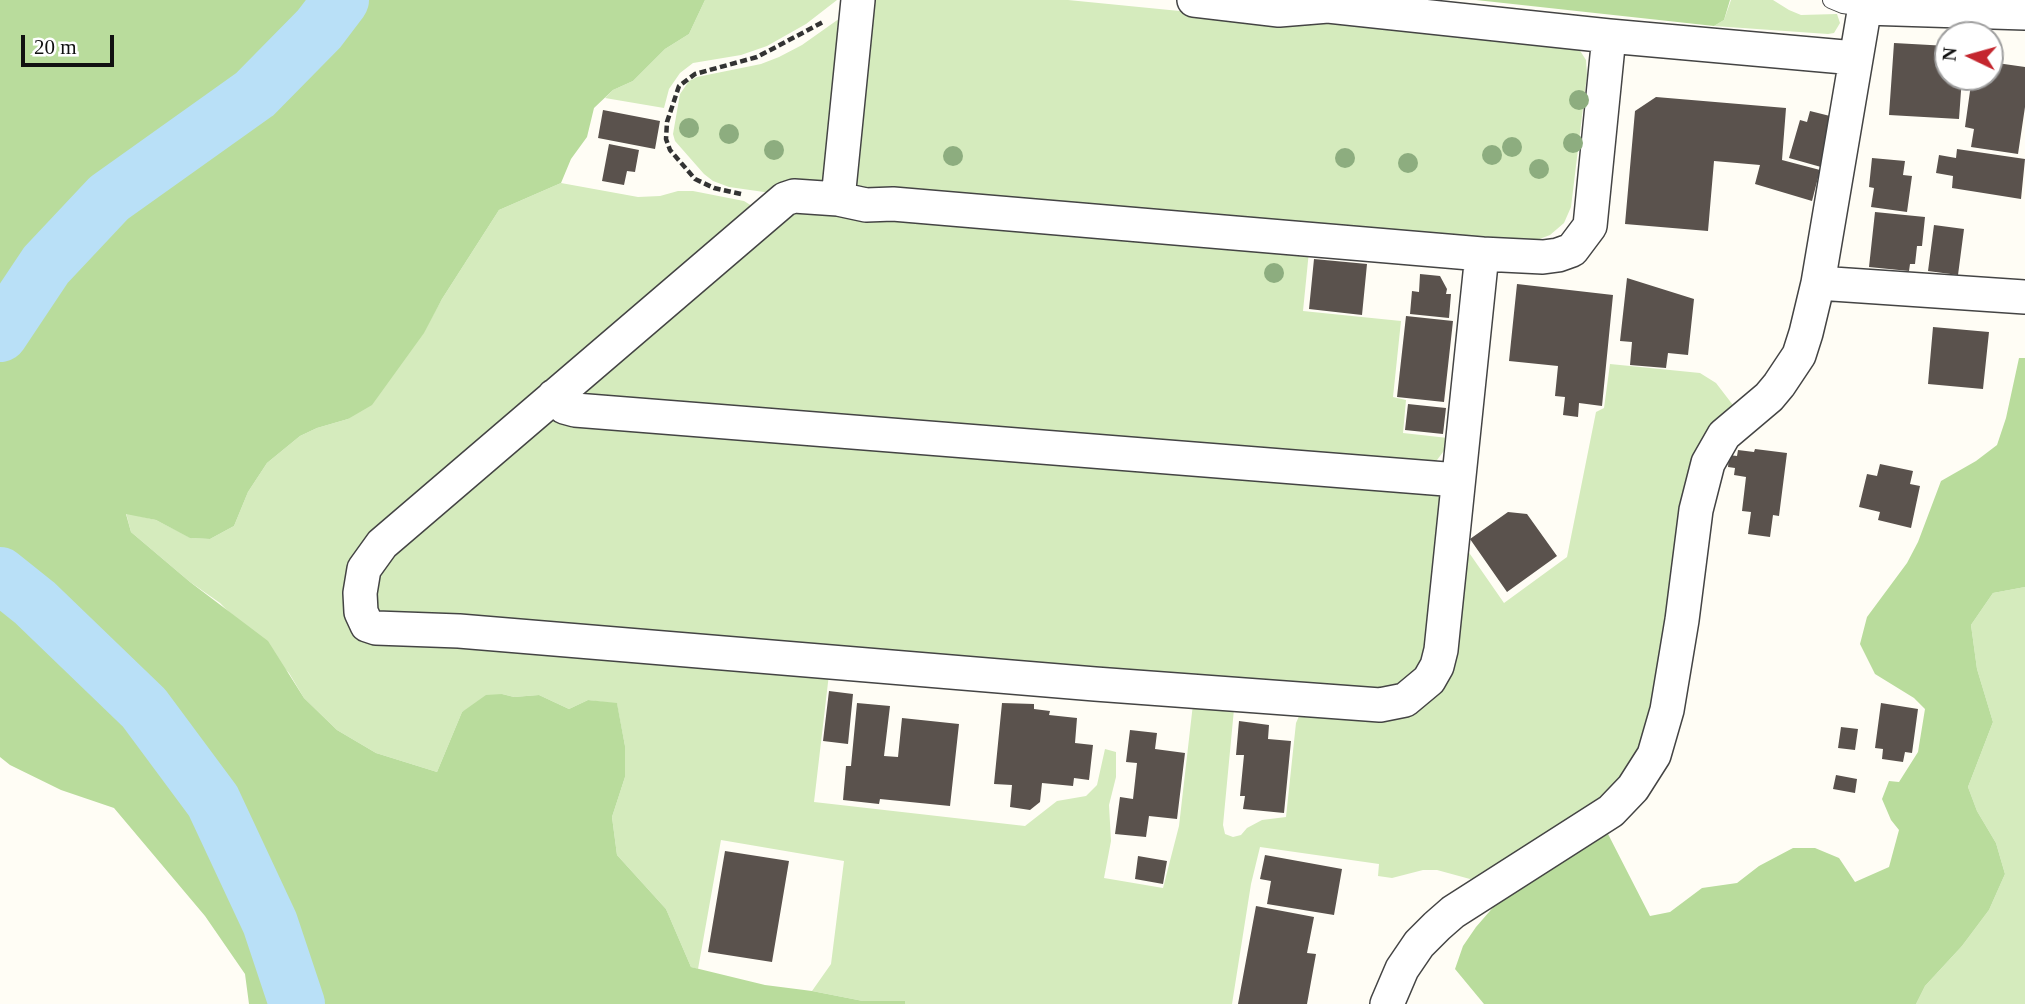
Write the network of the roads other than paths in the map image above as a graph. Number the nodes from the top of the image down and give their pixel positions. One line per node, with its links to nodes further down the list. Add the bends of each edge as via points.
1 (1194, 0): 3 (street, via 1279,10)
2 (1831, 0): 4 (lane, via 1843,5)
3 (1314, 3): 7 (street)
4 (1866, 4): 6 (street); 8 (street)
5 (846, 8): 9 (street)
6 (2025, 13)
7 (1609, 36): 8 (street); 10 (street, via 1590,226 1572,250 1558,255)
8 (1855, 58): 11 (street)
9 (838, 199): 10 (street); 13 (street, via 794,196 775,205)
10 (1482, 254): 14 (street)
11 (1818, 283): 12 (street); 15 (street, via 1799,355 1769,397 1724,435 1708,463 1696,510 1667,710 1645,771 1595,823 1437,926 1402,969)
12 (2025, 298)
13 (554, 396): 14 (street, via 564,407 575,410); 14 (street, via 373,553 364,569 360,593 367,625 1380,705 1418,692 1437,666)
14 (1458, 480)
15 (1387, 1004)

